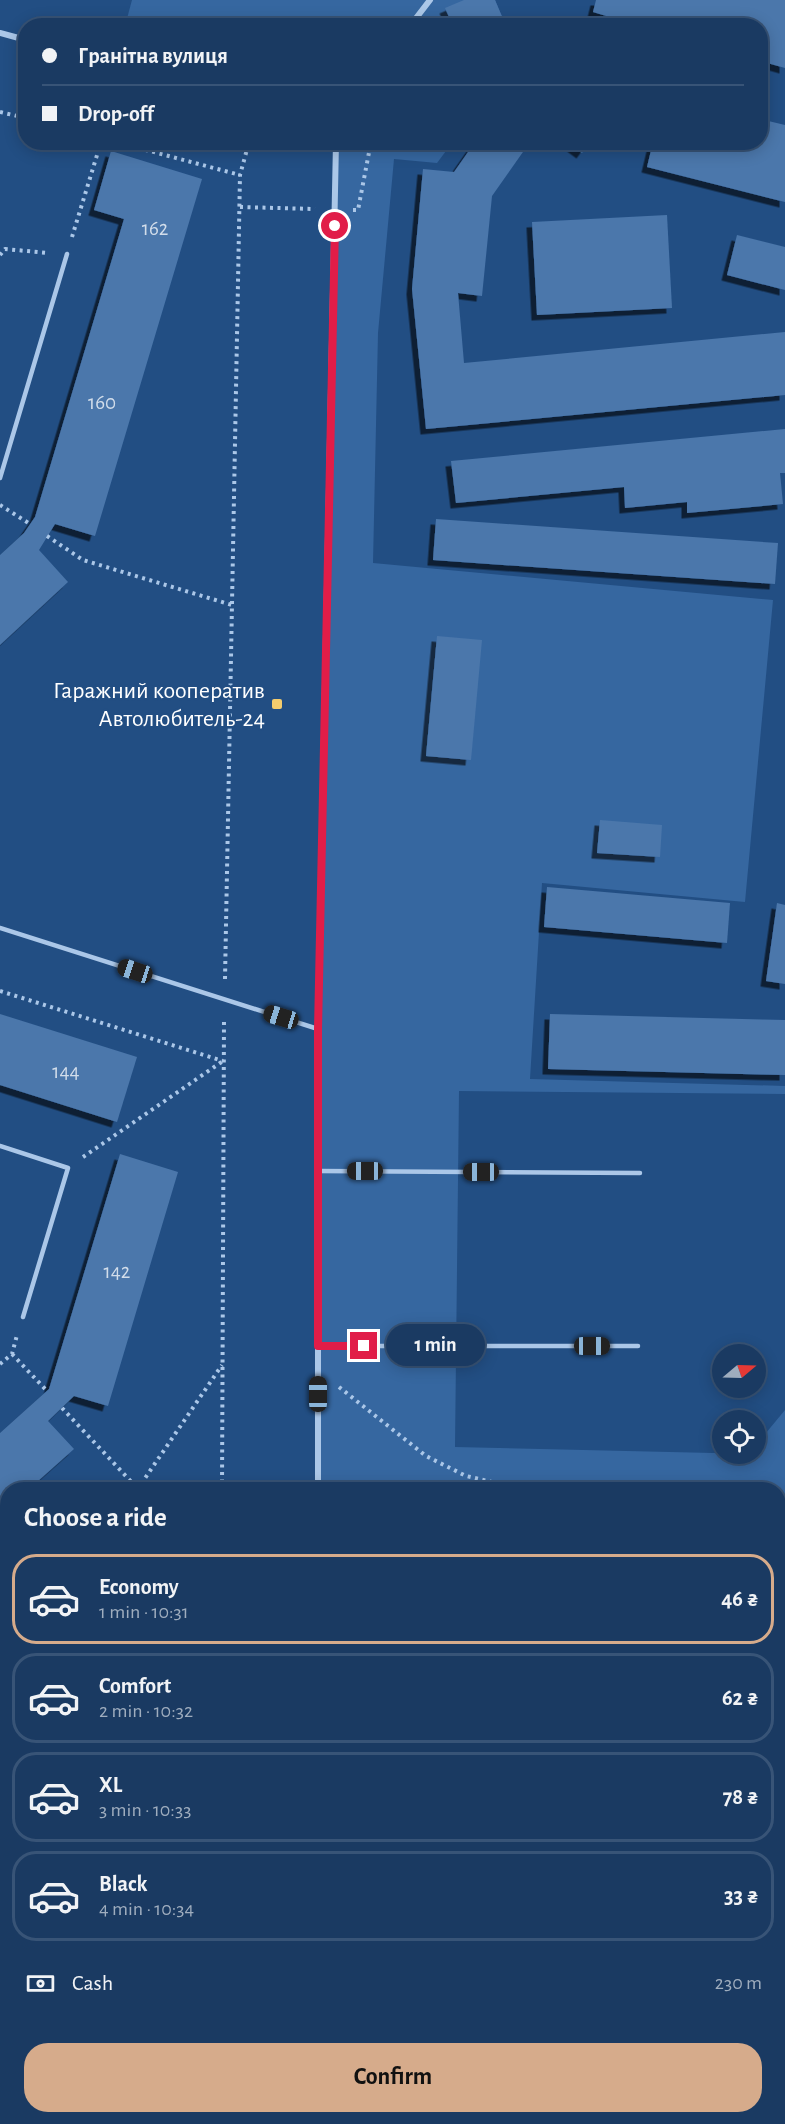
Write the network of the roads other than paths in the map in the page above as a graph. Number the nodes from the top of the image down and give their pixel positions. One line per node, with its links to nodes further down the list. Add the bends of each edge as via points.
1 (430, 0): 2 (street)
2 (417, 18)
3 (0, 33): 4 (street)
4 (18, 38)
5 (336, 150): 9 (street)
6 (67, 254): 7 (lane)
7 (0, 478)
8 (0, 928): 9 (lane)
9 (318, 1029): 11 (street)
10 (0, 1146): 13 (lane, via 68,1168)
11 (318, 1171): 12 (lane); 14 (street)
12 (640, 1173)
13 (23, 1317)
14 (318, 1346): 15 (lane); 16 (street)
15 (638, 1346)
16 (318, 1482)

